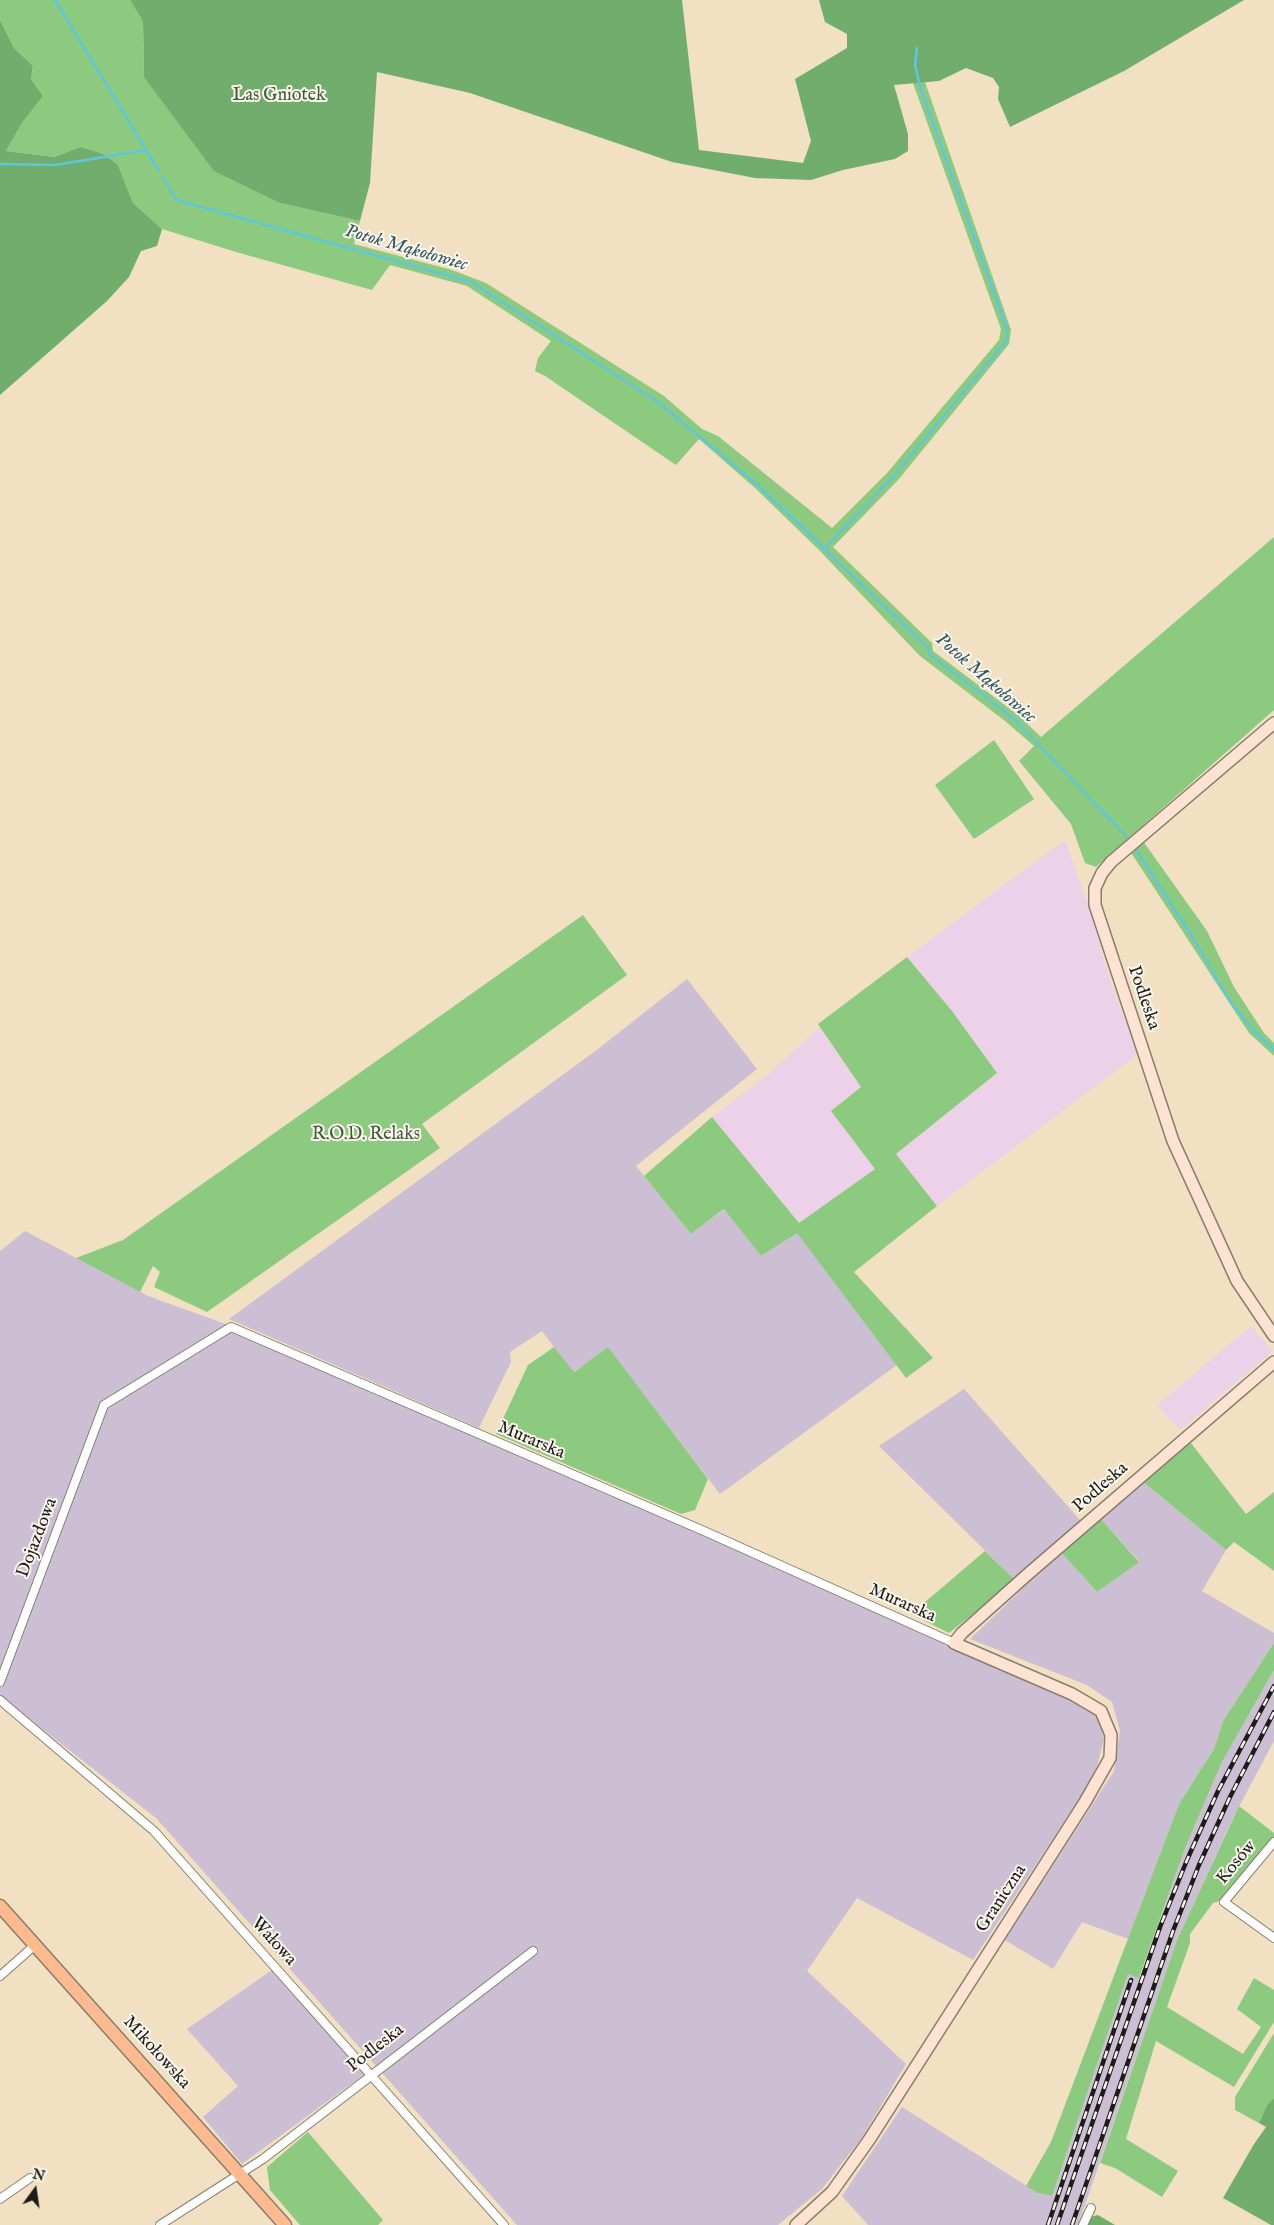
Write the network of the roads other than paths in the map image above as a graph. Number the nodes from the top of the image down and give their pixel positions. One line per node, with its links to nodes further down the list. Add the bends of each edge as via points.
1 (1274, 724): 2 (street, Podleska, via 1111,862 1095,888 1095,905 1173,1141 1237,1281)
2 (1274, 1336)
3 (1274, 1362): 5 (street, Podleska, via 1028,1574)
4 (104, 1405): 5 (street, Murarska, via 231,1328 699,1529); 6 (street, Dojazdowa)
5 (954, 1643): 22 (street, Graniczna, via 1072,1694 1101,1711 1111,1734 1110,1758 870,2140 832,2192)
6 (0, 1682)
7 (0, 1700): 14 (street, Wałowa, via 154,1831)
8 (1274, 1842): 10 (street, Kosów, via 1224,1902)
9 (0, 1906): 11 (main road, Mikołowska)
10 (1274, 1938)
11 (35, 1945): 13 (street); 15 (main road, Mikołowska)
12 (532, 1951): 14 (street, Podleska)
13 (0, 1976)
14 (372, 2075): 15 (street, Podleska); 21 (street, Wałowa)
15 (239, 2174): 19 (street, Podleska); 20 (main road, Mikołowska)
16 (30, 2178): 17 (street)
17 (0, 2199)
18 (1091, 2208): 23 (street)
19 (160, 2225)
20 (285, 2225)
21 (504, 2225)
22 (796, 2225)
23 (1083, 2225)

